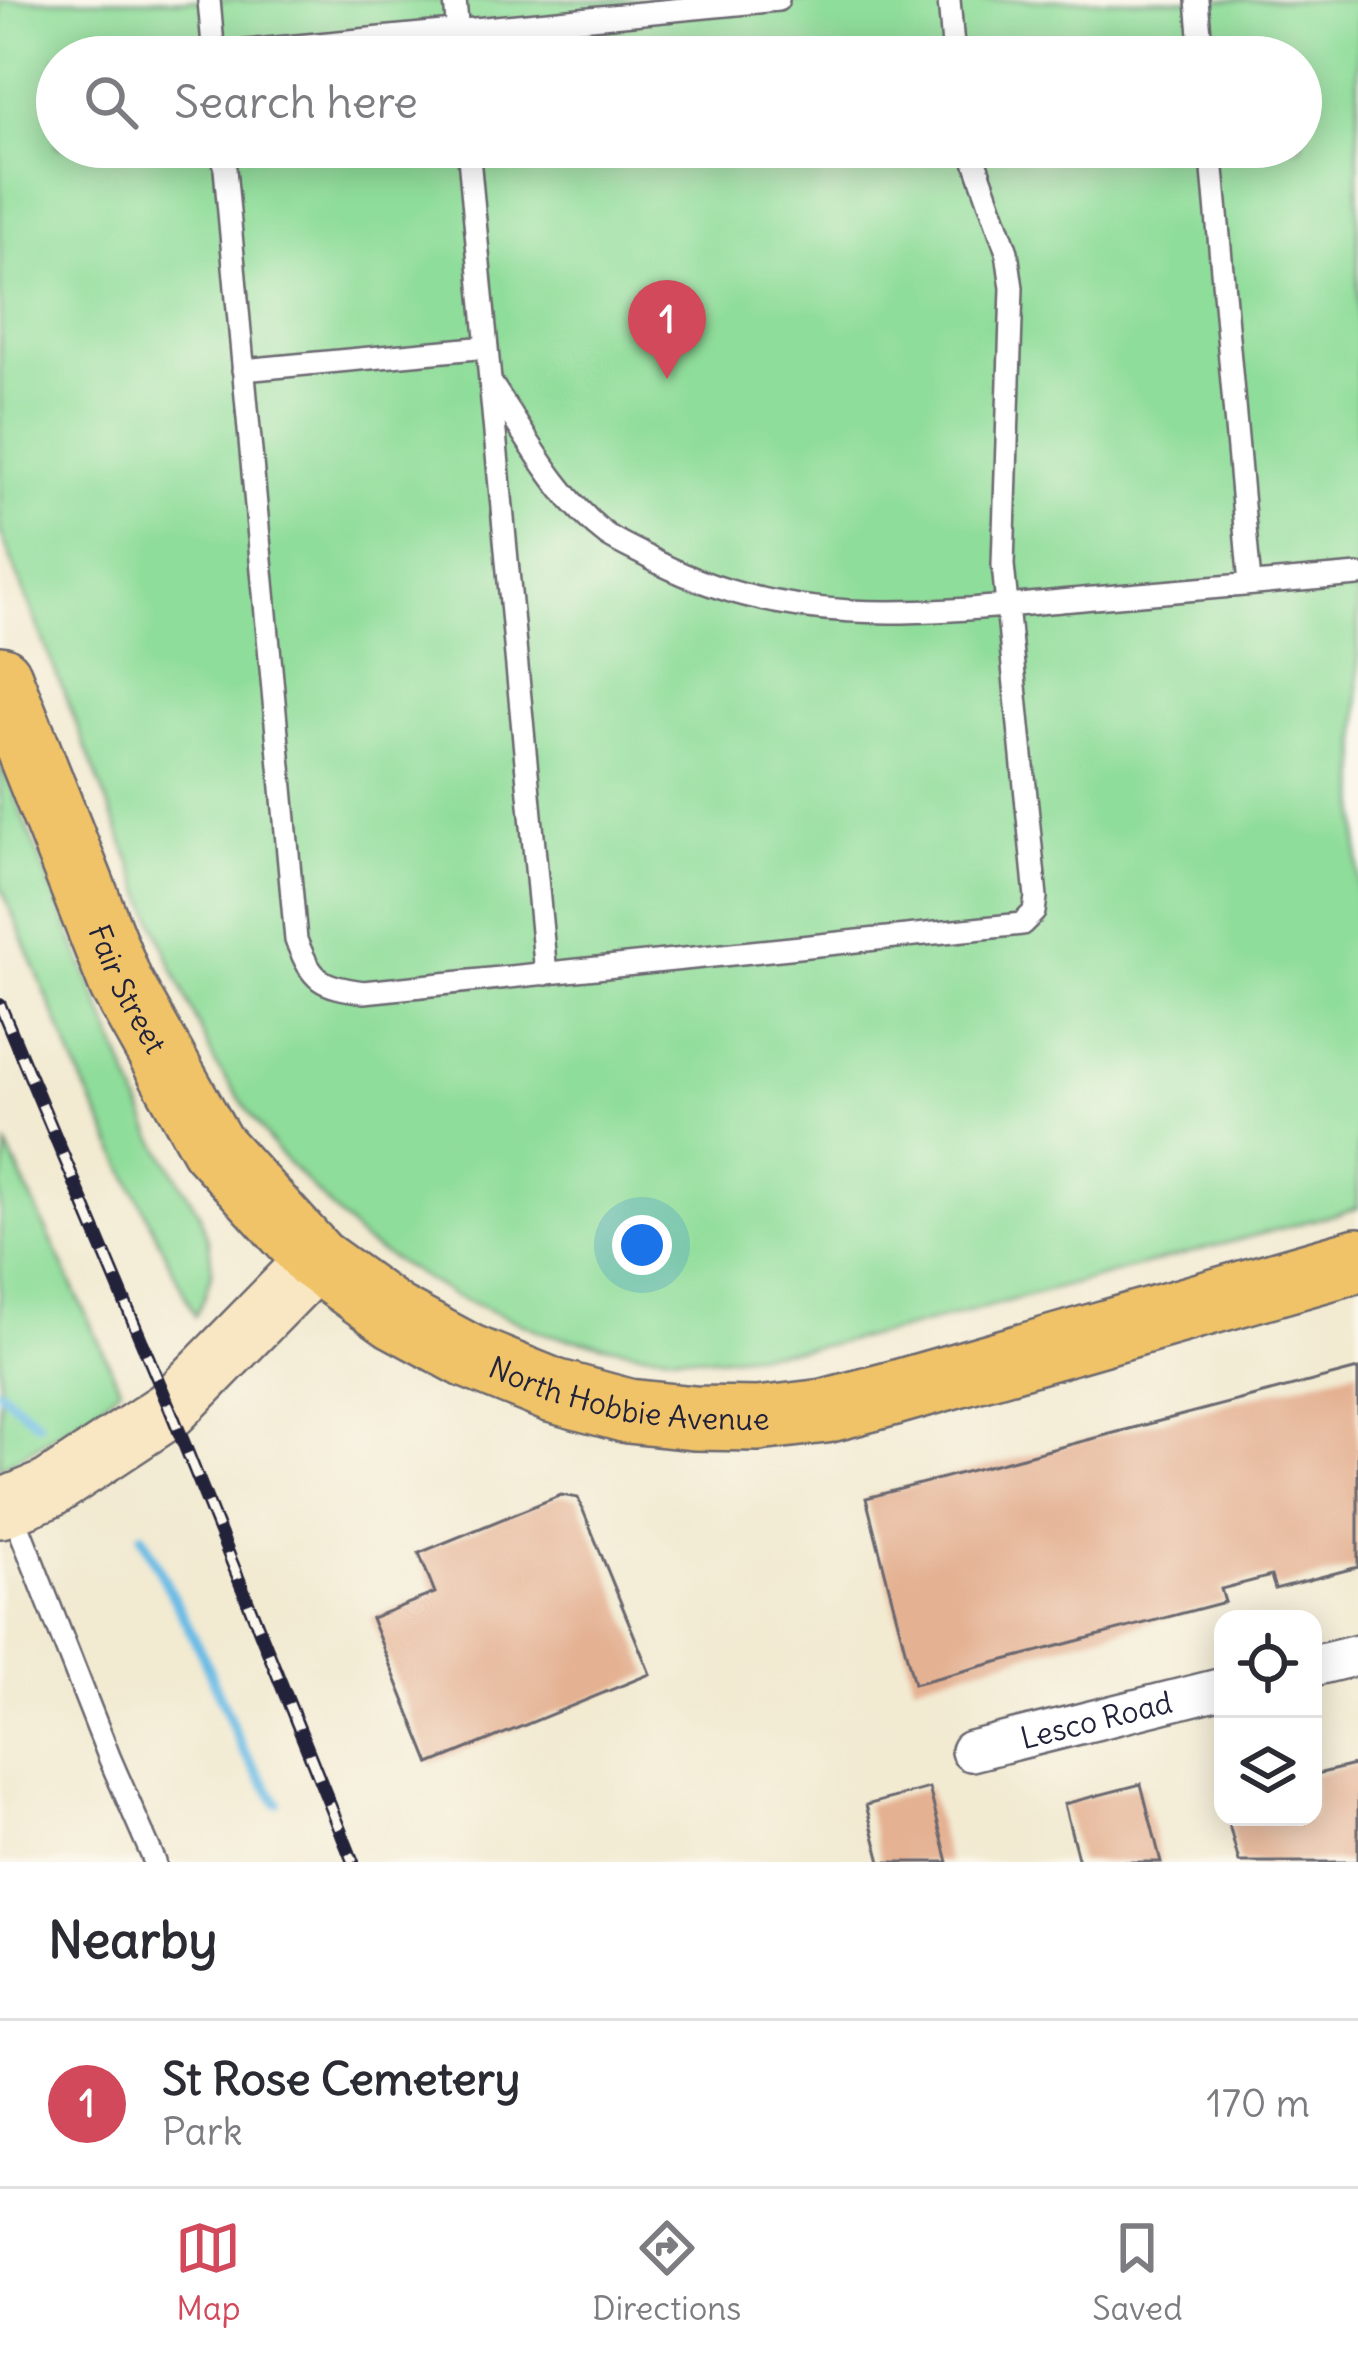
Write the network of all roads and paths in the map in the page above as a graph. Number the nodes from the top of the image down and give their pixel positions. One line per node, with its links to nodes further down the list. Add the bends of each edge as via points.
1 (209, 0): 7 (lane)
2 (455, 0): 6 (lane)
3 (778, 0): 6 (lane)
4 (949, 0): 10 (lane)
5 (1197, 0): 11 (lane)
6 (458, 30): 8 (lane); 9 (lane)
7 (212, 36)
8 (399, 36)
9 (458, 36)
10 (952, 36)
11 (1200, 36)
12 (225, 168): 17 (lane)
13 (471, 168): 16 (lane)
14 (977, 168): 21 (lane, via 1012,288)
15 (1212, 168): 20 (lane)
16 (487, 347): 17 (lane); 18 (lane)
17 (243, 370): 23 (lane, via 296,940 308,970 328,986 364,992)
18 (491, 383): 21 (lane, via 581,513 669,568 788,607 854,614); 23 (lane)
19 (1358, 574): 20 (lane)
20 (1250, 584): 21 (lane)
21 (1007, 606): 23 (lane, via 1036,897 1022,923)
22 (0, 678): 24 (main road, Fair Street, via 121,983 212,1146)
23 (546, 974)
24 (316, 1260): 25 (main road, North Hobbie Avenue, via 394,1316 554,1391 628,1411 758,1419 894,1393); 26 (main road, via 170,1409 49,1489)
25 (1358, 1260)
26 (5, 1507): 31 (lane)
27 (1358, 1655): 28 (street)
28 (1322, 1664)
29 (1214, 1690): 30 (street, Lesco Road)
30 (971, 1750)
31 (155, 1862)

